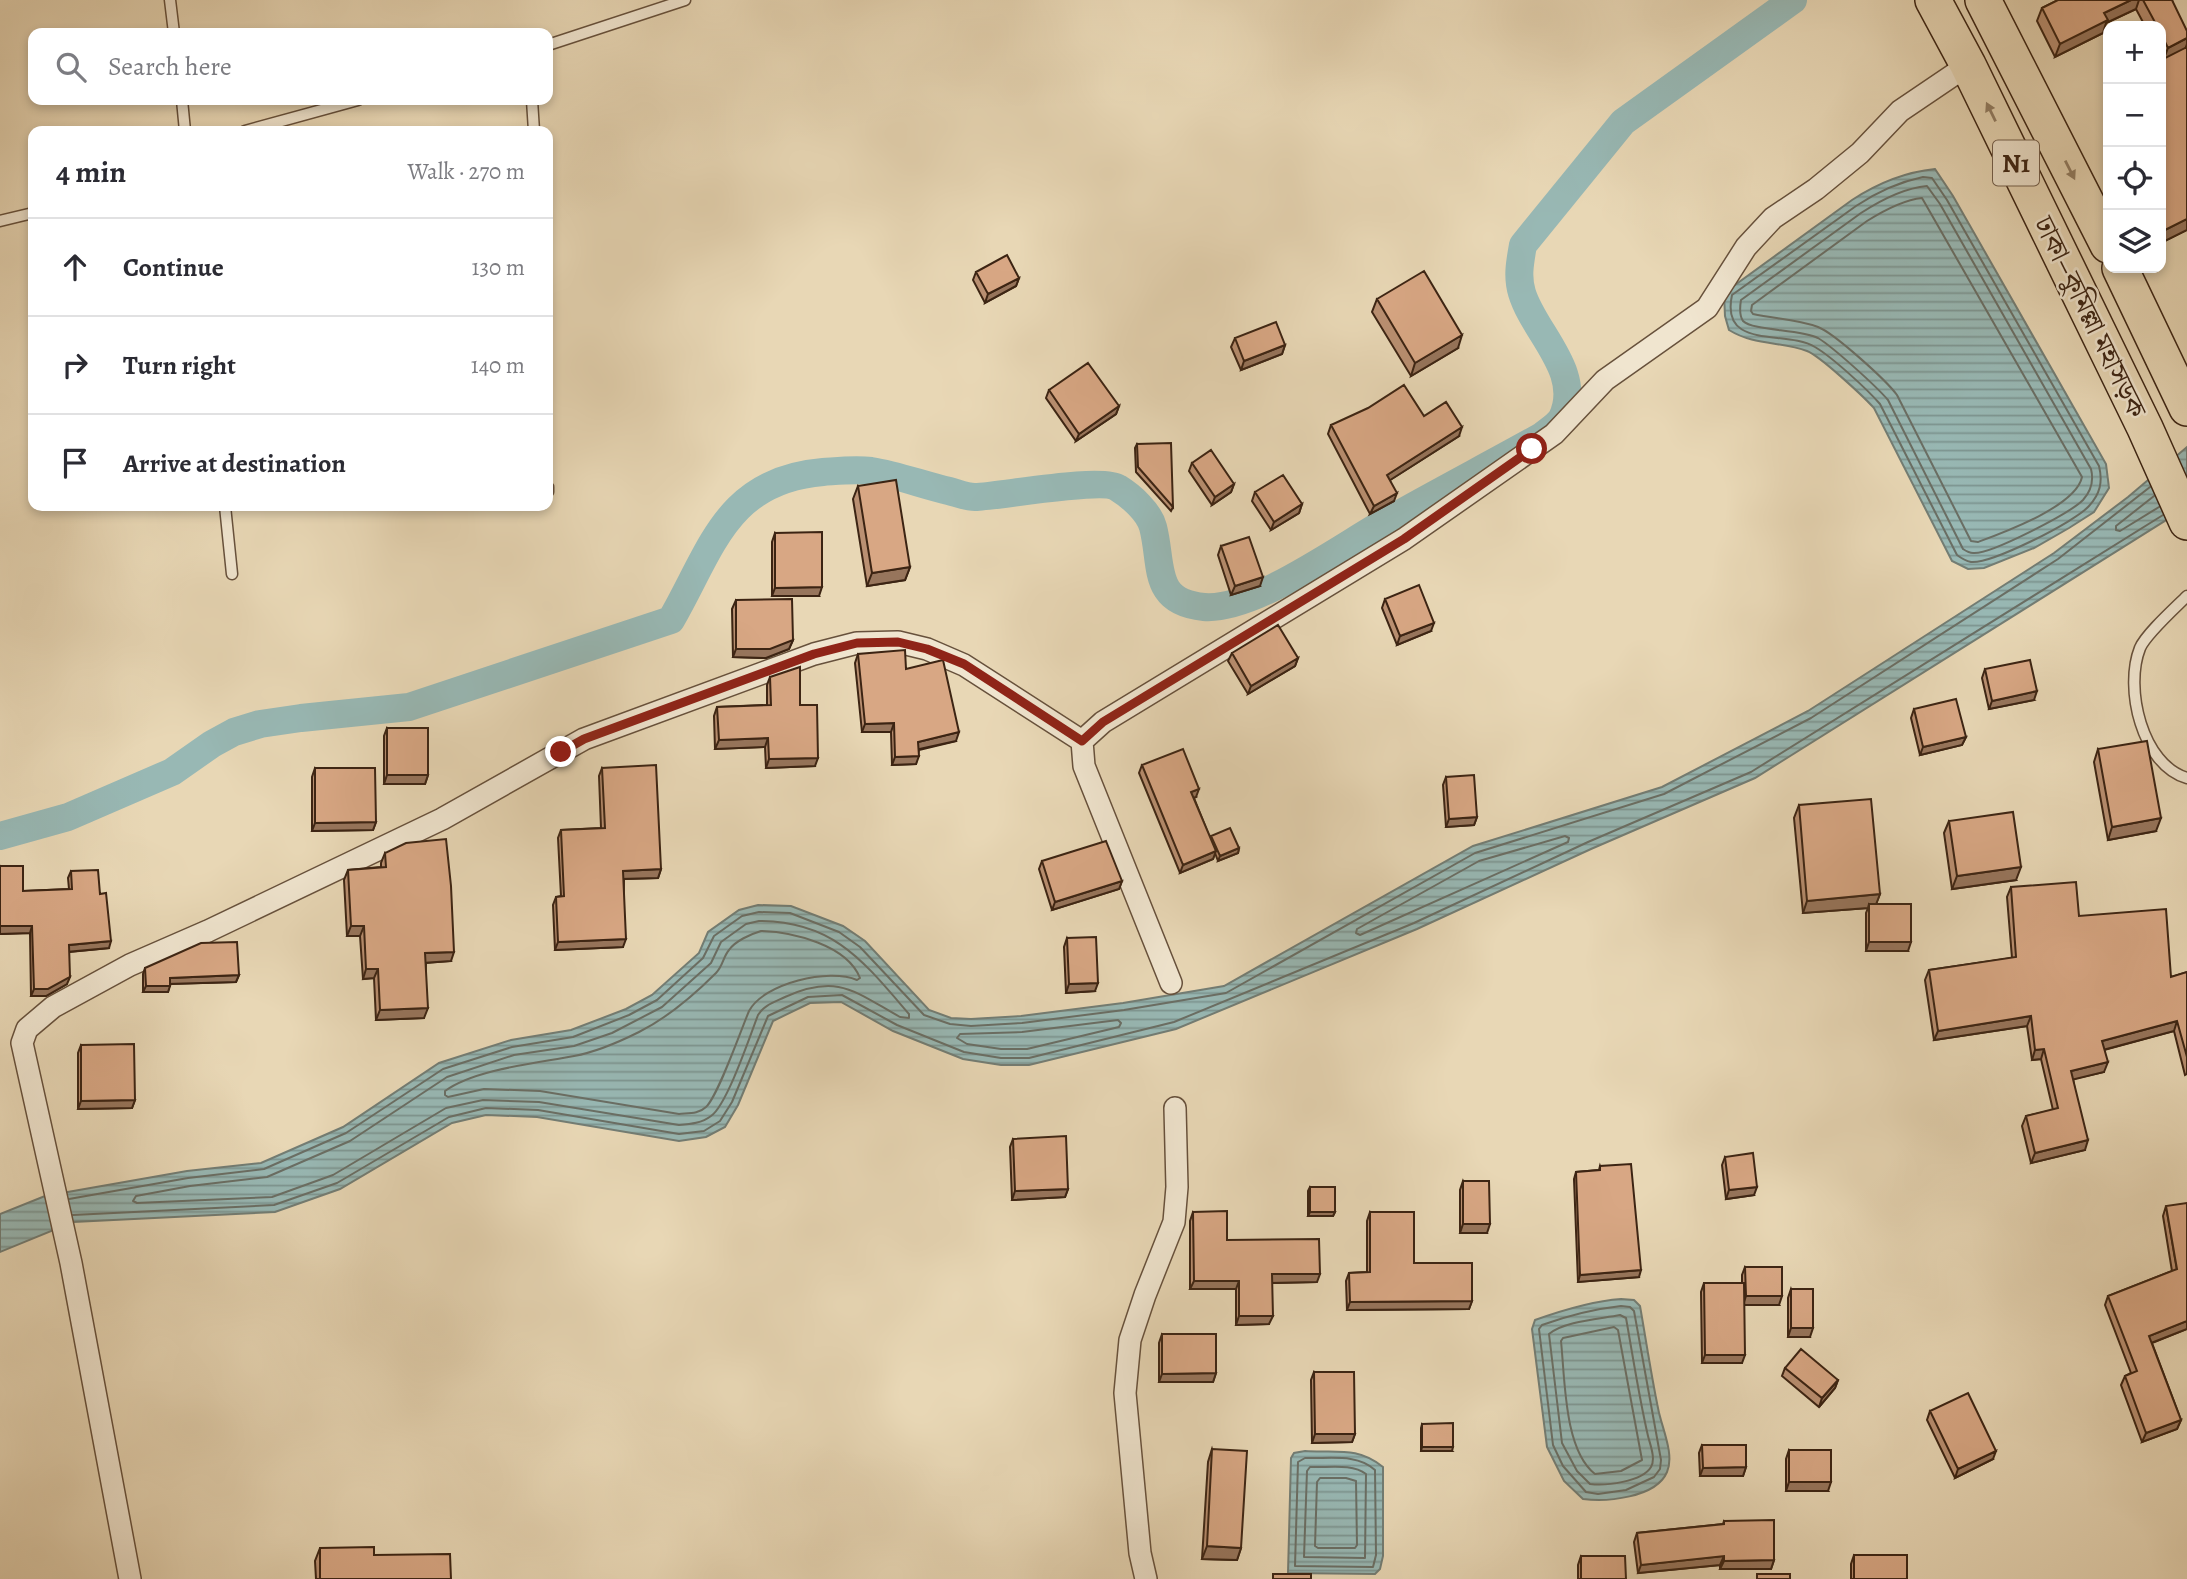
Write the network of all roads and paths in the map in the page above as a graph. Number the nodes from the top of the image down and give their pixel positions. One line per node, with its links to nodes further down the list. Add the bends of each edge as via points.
1 (170, 0): 5 (lane)
2 (685, 0): 6 (lane)
3 (1933, 0): 7 (highway, ঢাকা–কুমিল্লা মহাসড়ক / N1)
4 (1983, 0): 16 (highway, ঢাকা–কুমিল্লা মহাসড়ক / N1, one-way to 16)
5 (173, 28)
6 (553, 43)
7 (1968, 65): 20 (highway, ঢাকা–কুমিল্লা মহাসড়ক / N1, one-way to 7); 23 (street, via 1900,111 1860,153 1773,218 1746,247 1707,308 1605,380 1554,434 1404,539 1103,722)
8 (182, 105): 11 (lane)
9 (340, 105): 12 (lane)
10 (533, 105): 13 (lane)
11 (184, 126)
12 (264, 126)
13 (534, 126)
14 (28, 214): 15 (lane)
15 (0, 221)
16 (2103, 235)
17 (2123, 273): 18 (highway, ঢাকা–কুমিল্লা মহাসড়ক)
18 (2183, 387)
19 (226, 511): 21 (lane)
20 (2187, 522)
21 (232, 574)
22 (2187, 596): 24 (lane, via 2140,647 2133,688 2141,726 2157,756 2176,775)
23 (1082, 741): 25 (street, via 1084,766); 27 (street, via 964,664 927,649 898,642 857,643 814,654 584,739 442,819 130,965 53,1007 27,1029 22,1043 71,1263)
24 (2187, 778)
25 (1171, 983)
26 (1175, 1108): 28 (street, via 1174,1222 1130,1340 1125,1393)
27 (130, 1579)
28 (1146, 1579)

